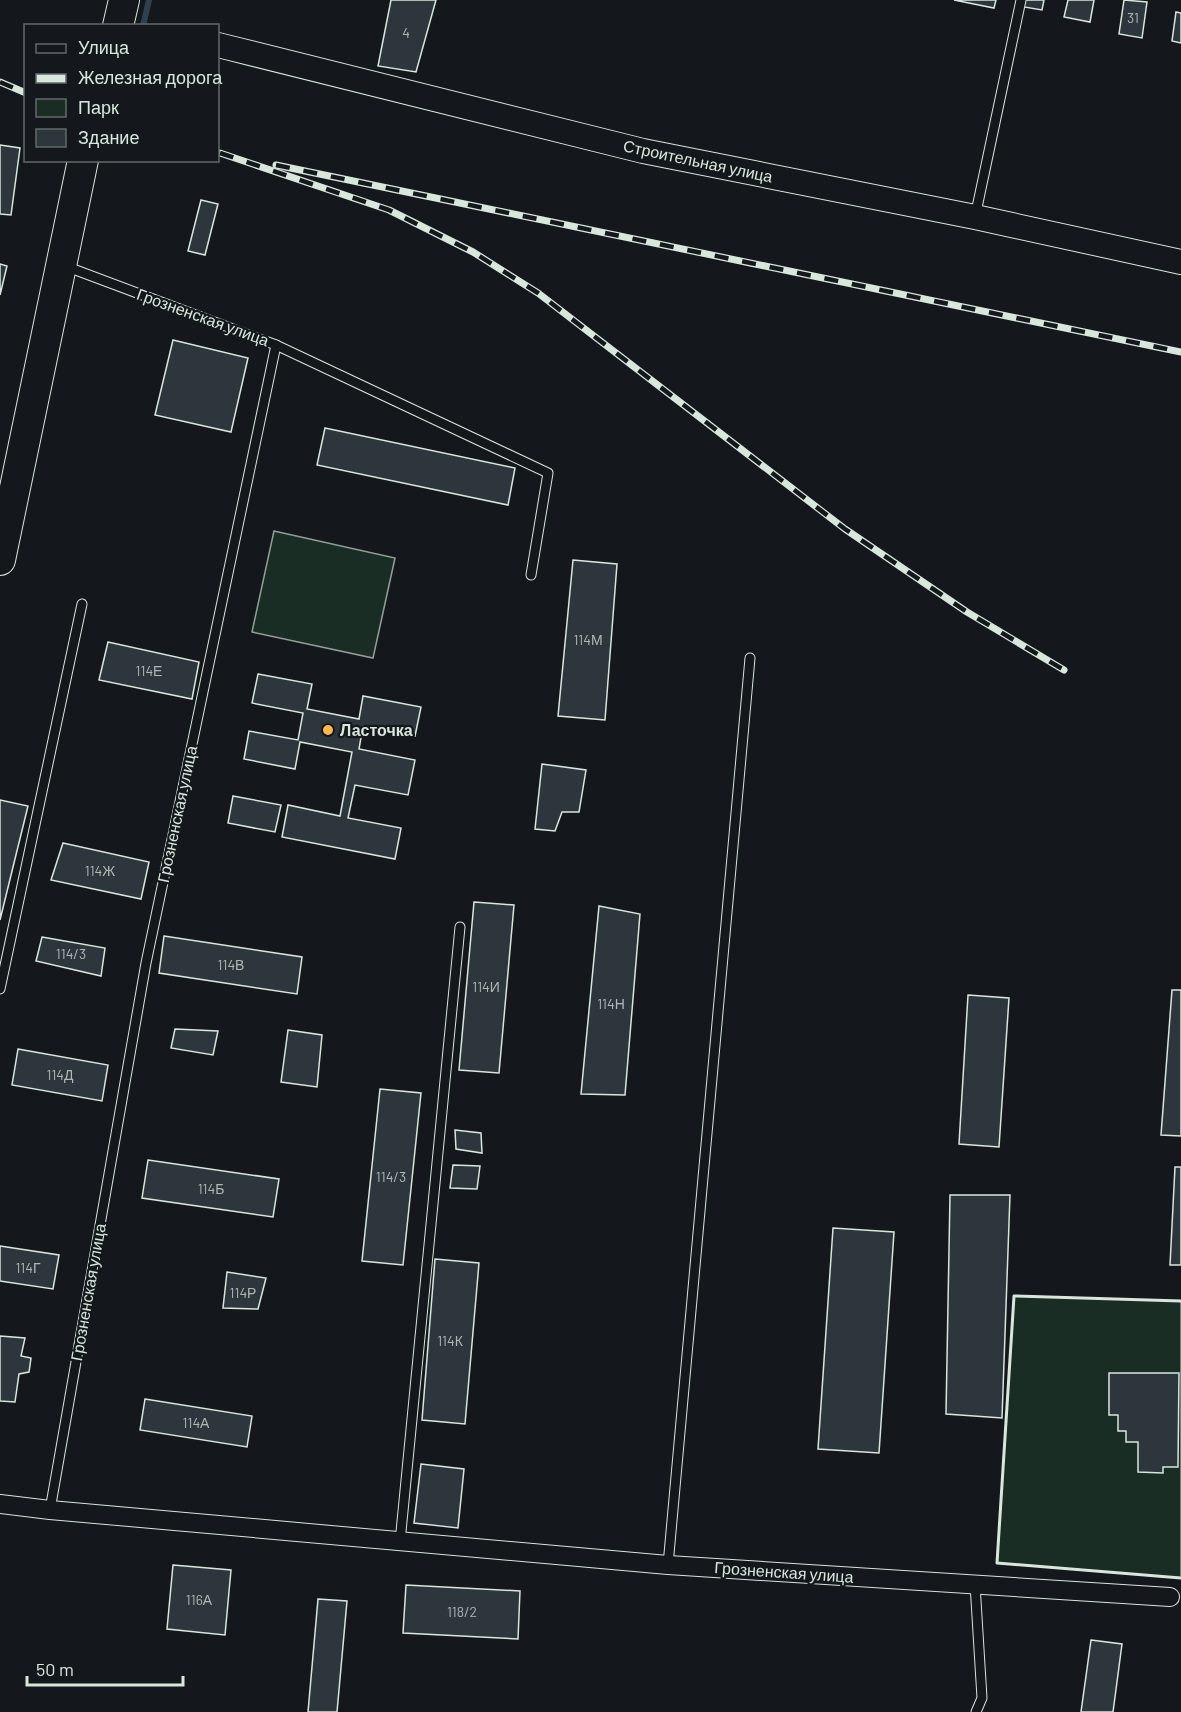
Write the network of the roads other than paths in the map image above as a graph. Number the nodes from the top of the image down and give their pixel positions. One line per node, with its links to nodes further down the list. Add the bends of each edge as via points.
1 (1021, 0): 4 (lane)
2 (219, 45): 4 (street, Строительная улица, via 643,151)
3 (83, 162): 6 (main road)
4 (975, 217): 5 (street, Строительная улица)
5 (1181, 262)
6 (62, 265): 7 (lane, Грозненская улица); 8 (main road)
7 (276, 345): 9 (lane, via 548,472); 15 (lane, Грозненская улица, via 146,963)
8 (0, 560)
9 (531, 575)
10 (82, 604): 13 (lane)
11 (750, 658): 17 (lane)
12 (460, 927): 16 (lane)
13 (0, 988)
14 (0, 1504): 15 (street, Грозненская улица)
15 (50, 1510): 16 (street, Грозненская улица)
16 (400, 1542): 17 (street, Грозненская улица)
17 (668, 1565): 18 (street, Грозненская улица)
18 (975, 1584): 19 (street, Грозненская улица); 20 (lane, via 982,1698)
19 (1170, 1597)
20 (976, 1712)

